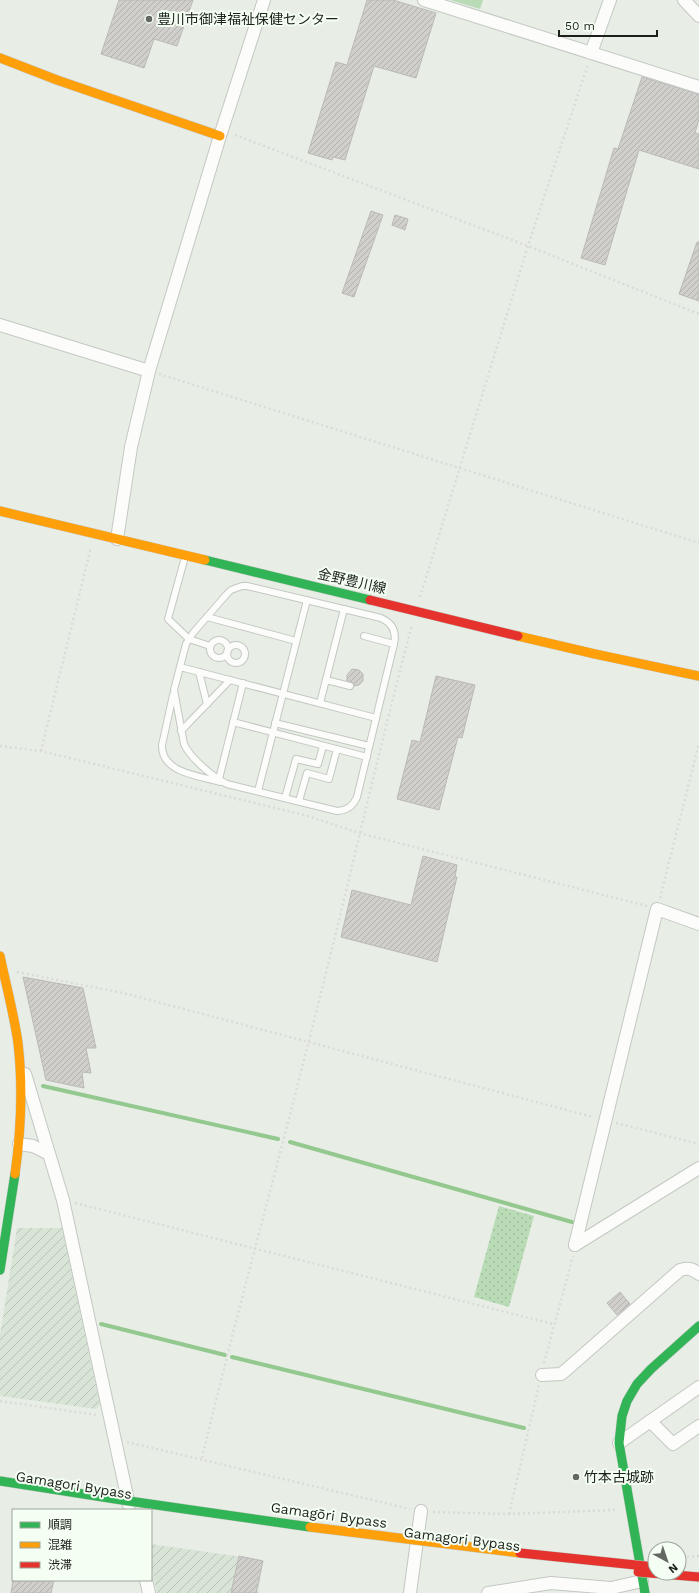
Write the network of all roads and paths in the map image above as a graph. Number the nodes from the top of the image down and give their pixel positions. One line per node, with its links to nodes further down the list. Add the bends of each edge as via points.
1 (264, 0): 9 (street)
2 (424, 0): 6 (street)
3 (610, 0): 6 (street)
4 (684, 0): 5 (street)
5 (699, 16)
6 (592, 53): 8 (street); 10 (path)
7 (0, 58): 9 (main road)
8 (699, 87)
9 (220, 136): 10 (path, via 233,135); 13 (street)
10 (528, 246): 11 (path); 14 (path)
11 (699, 314)
12 (0, 325): 13 (street)
13 (149, 371): 14 (path); 17 (street, via 131,447)
14 (460, 468): 18 (path); 22 (path)
15 (0, 511): 16 (main road, 金野豊川線)
16 (94, 534): 17 (main road, 金野豊川線); 50 (path)
17 (117, 539): 19 (main road, 金野豊川線)
18 (699, 543)
19 (186, 556): 22 (main road, 金野豊川線); 25 (lane, via 168,619)
20 (307, 600): 21 (lane); 23 (lane, via 242,586 231,590); 26 (lane)
21 (344, 609): 27 (lane, via 381,618 387,622 395,633); 33 (lane)
22 (416, 611): 31 (main road, 金野豊川線); 57 (path)
23 (207, 617): 25 (lane); 26 (lane)
24 (364, 636): 27 (lane)
25 (189, 639): 28 (lane); 29 (lane)
26 (296, 641): 37 (lane)
27 (394, 644): 40 (lane)
28 (210, 646): 28 (lane, via 210,652 217,658 222,657 227,651 226,644 220,640 215,640)
29 (180, 667): 30 (lane); 36 (lane)
30 (199, 672): 32 (lane); 39 (lane)
31 (699, 676)
32 (230, 680): 34 (lane); 39 (lane)
33 (326, 680): 35 (lane); 38 (lane)
34 (243, 684): 37 (lane); 41 (lane)
35 (350, 686)
36 (174, 690): 43 (lane); 53 (lane, via 162,745 166,760 176,769)
37 (283, 694): 38 (lane); 42 (lane)
38 (320, 703): 40 (lane)
39 (207, 704): 43 (lane)
40 (376, 718): 48 (lane)
41 (233, 722): 44 (lane); 52 (lane)
42 (275, 723): 44 (lane); 48 (lane)
43 (181, 731): 52 (lane, via 187,750)
44 (273, 733): 47 (lane); 54 (lane)
45 (699, 743): 58 (path)
46 (0, 746): 50 (path)
47 (323, 746): 49 (lane); 55 (lane, via 318,764 296,759)
48 (369, 746): 51 (lane)
49 (337, 750): 51 (lane); 56 (lane, via 329,779 307,773)
50 (41, 751): 57 (path, via 308,816)
51 (367, 757): 56 (lane, via 357,797 350,808 337,811)
52 (219, 779): 53 (lane)
53 (227, 784): 54 (lane)
54 (258, 791): 55 (lane)
55 (285, 798): 56 (lane)
56 (299, 801)
57 (360, 833): 58 (path); 63 (path)
58 (658, 909): 59 (street); 65 (street)
59 (699, 924)
60 (0, 956): 61 (main road)
61 (2, 969): 62 (main road); 63 (path, via 123,993)
62 (6, 1012): 64 (main road)
63 (309, 1041): 65 (path); 72 (path)
64 (18, 1054): 66 (main road, via 21,1102); 68 (street)
65 (605, 1121): 67 (path); 69 (street, via 575,1246)
66 (19, 1144): 68 (street, via 33,1146); 71 (main road, via 16,1181)
67 (699, 1144)
68 (48, 1154): 70 (street)
69 (699, 1168)
70 (63, 1200): 72 (path); 80 (street)
71 (4, 1229): 73 (main road)
72 (256, 1249): 75 (path); 85 (path)
73 (0, 1270)
74 (699, 1274): 77 (street, via 694,1269 680,1270 561,1374)
75 (554, 1324)
76 (699, 1326): 84 (main road, via 637,1384 622,1416)
77 (542, 1375)
78 (699, 1387): 81 (street)
79 (0, 1401): 80 (path)
80 (110, 1416): 83 (street)
81 (650, 1421): 82 (street, via 673,1444); 84 (street)
82 (699, 1426)
83 (115, 1439): 85 (path); 88 (street)
84 (619, 1443): 90 (main road)
85 (202, 1458): 92 (path)
86 (0, 1481): 95 (main road, Gamagōri Bypass, bridge, via 90,1497 360,1534)
87 (0, 1487): 89 (main road, Gamagori Bypass)
88 (130, 1509)
89 (137, 1509)
90 (630, 1510): 92 (path, via 509,1514); 98 (main road)
91 (152, 1511): 96 (main road, Gamagori Bypass, bridge, via 383,1544 558,1565)
92 (421, 1511): 100 (street)
93 (699, 1556): 94 (path)
94 (687, 1557)
95 (647, 1566)
96 (699, 1577)
97 (146, 1581): 99 (street)
98 (643, 1587): 101 (street, via 611,1588 551,1583)
99 (149, 1593)
100 (410, 1593)
101 (488, 1593)

